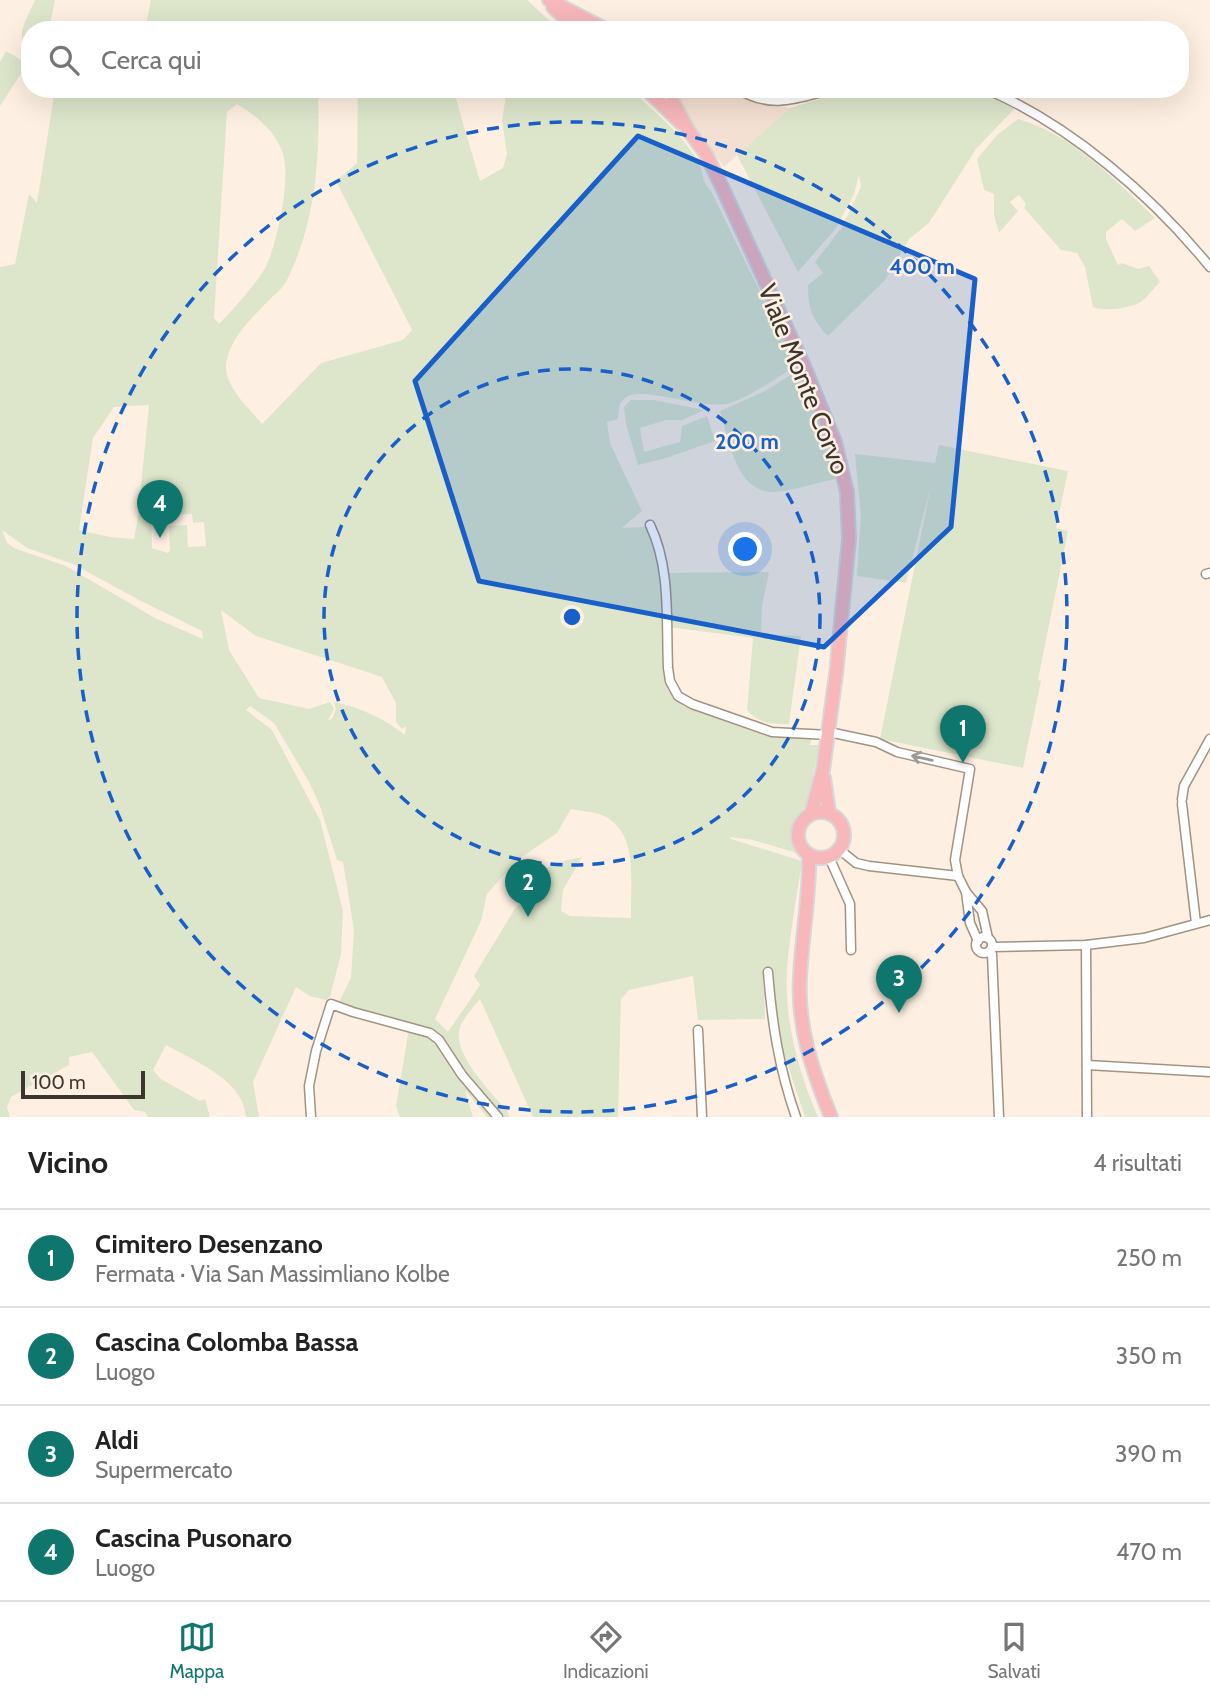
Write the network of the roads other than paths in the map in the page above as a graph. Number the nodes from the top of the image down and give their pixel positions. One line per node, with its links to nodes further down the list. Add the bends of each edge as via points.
1 (547, 0): 2 (main road); 3 (main road)
2 (568, 21)
3 (589, 21)
4 (653, 98): 9 (main road, Viale Monte Corvo)
5 (673, 98): 9 (main road, Viale Monte Corvo)
6 (758, 98): 7 (street, via 778,102)
7 (795, 98)
8 (1004, 98): 10 (street, via 1077,141 1144,197)
9 (688, 130): 12 (main road, Viale Monte Corvo, via 722,187 799,354 843,467 849,539)
10 (1210, 267)
11 (650, 525): 12 (street, via 664,569 668,668 678,696 772,732)
12 (829, 733): 14 (main road, Viale Monte Corvo); 18 (street, one-way to 12, via 955,860 970,769)
13 (1210, 739): 21 (street, via 1184,786 1182,802)
14 (823, 771): 15 (main road, Viale Monte Corvo); 16 (main road, Viale Monte Corvo)
15 (829, 813): 16 (main road); 17 (main road, via 845,831 844,841)
16 (811, 814): 17 (main road, via 801,824 800,844)
17 (824, 855): 18 (street, via 869,866); 26 (street, via 850,904); 35 (main road, via 810,889 800,979 810,1061)
18 (958, 876): 19 (street)
19 (966, 892): 22 (street, via 982,911); 23 (street)
20 (1210, 920): 21 (street)
21 (1196, 923): 24 (street, via 1144,938)
22 (988, 938): 23 (street); 25 (street)
23 (978, 941): 25 (street, via 979,951)
24 (1087, 945): 25 (street); 29 (street)
25 (991, 949): 36 (street)
26 (851, 950)
27 (768, 972): 34 (street, via 777,1053)
28 (698, 1030): 33 (street)
29 (1087, 1065): 30 (street); 37 (street)
30 (1210, 1072)
31 (311, 1117): 32 (street, via 309,1086 331,1004 430,1033)
32 (498, 1117)
33 (702, 1117)
34 (796, 1117)
35 (831, 1117)
36 (999, 1117)
37 (1087, 1117)

